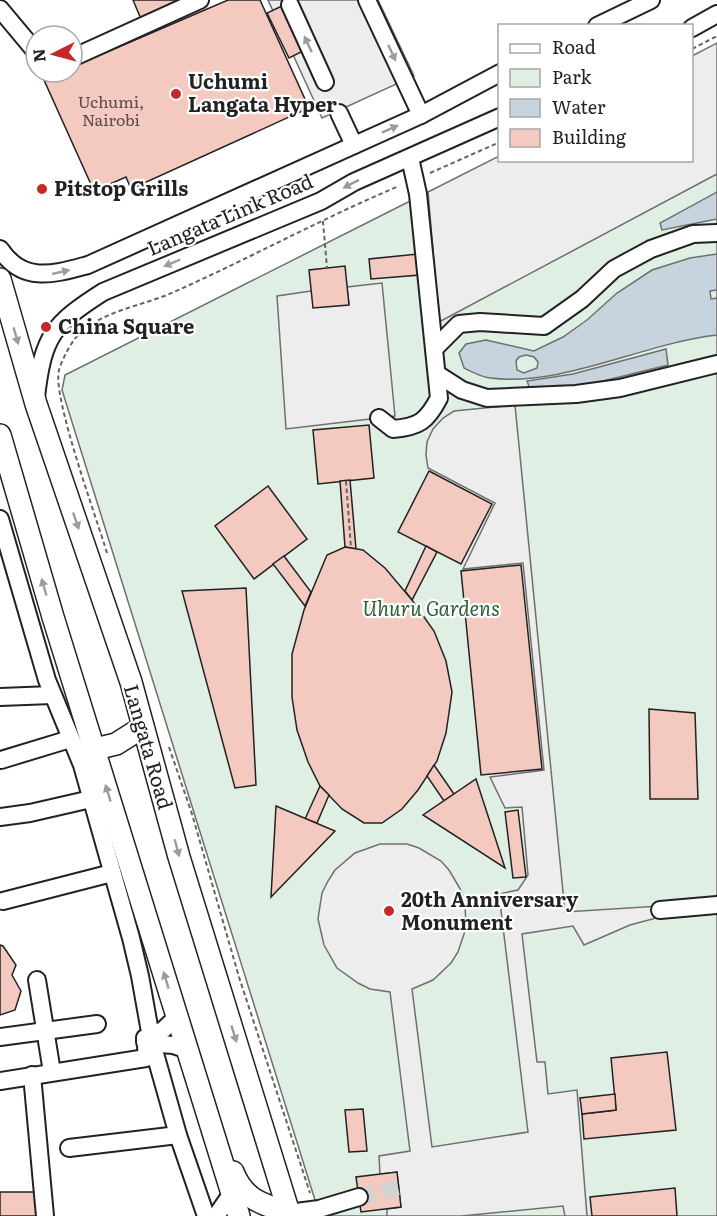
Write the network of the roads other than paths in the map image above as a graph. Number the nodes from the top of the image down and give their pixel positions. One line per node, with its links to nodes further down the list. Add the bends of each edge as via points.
1 (200, 0): 8 (street)
2 (367, 0): 12 (street, one-way to 12)
3 (651, 0): 6 (street)
4 (290, 5): 10 (street, one-way to 4)
5 (0, 9): 7 (street)
6 (601, 24)
7 (24, 38)
8 (84, 53)
9 (498, 74): 12 (street, Langata Link Road)
10 (325, 82)
11 (339, 113): 14 (street)
12 (421, 115): 14 (street, Langata Link Road, one-way to 12)
13 (498, 118): 15 (street, Langata Link Road)
14 (354, 145): 17 (street, Langata Link Road, one-way to 14, via 12,263 31,273 48,275 87,265)
15 (410, 158): 19 (street); 22 (street, Langata Link Road, one-way to 22, via 321,201 103,292 70,313 46,346)
16 (717, 233): 19 (street, via 693,234 651,249 614,269 582,299 544,326 459,324)
17 (0, 249)
18 (0, 279): 22 (main road, Langata Road, one-way to 22)
19 (434, 349): 21 (street)
20 (717, 364): 21 (street, via 576,394 487,398 462,390)
21 (437, 374): 23 (street, via 439,398 420,424 393,429)
22 (36, 404): 30 (main road, Langata Road, one-way to 30, via 131,682)
23 (379, 418)
24 (0, 435): 26 (main road, one-way to 24)
25 (0, 519): 27 (street)
26 (53, 617): 27 (street); 32 (main road)
27 (30, 622): 28 (street)
28 (52, 695): 29 (street); 31 (street)
29 (0, 697)
30 (143, 728): 32 (main road, via 117,744); 55 (main road, Langata Road, one-way to 55)
31 (70, 739): 33 (street); 34 (street)
32 (95, 749): 41 (main road, one-way to 32)
33 (1, 760)
34 (91, 799): 35 (street); 36 (street)
35 (0, 817)
36 (112, 873): 37 (street); 45 (street, via 140,976)
37 (3, 901)
38 (717, 905): 39 (street)
39 (660, 910)
40 (37, 980): 43 (street)
41 (178, 1016): 45 (street); 46 (main road)
42 (98, 1024): 43 (street)
43 (46, 1031): 44 (street); 47 (street)
44 (0, 1037)
45 (149, 1046): 46 (street, via 173,1045); 47 (street); 51 (street)
46 (188, 1050): 50 (main road)
47 (52, 1072): 48 (street)
48 (32, 1075): 49 (street); 56 (street)
49 (0, 1081)
50 (205, 1103): 53 (main road); 55 (main road, via 243,1190 252,1200)
51 (178, 1135): 52 (street); 57 (street)
52 (69, 1148)
53 (232, 1193): 58 (street); 59 (main road)
54 (359, 1197): 55 (street)
55 (288, 1215)
56 (45, 1216)
57 (206, 1216)
58 (216, 1216)
59 (239, 1216)

